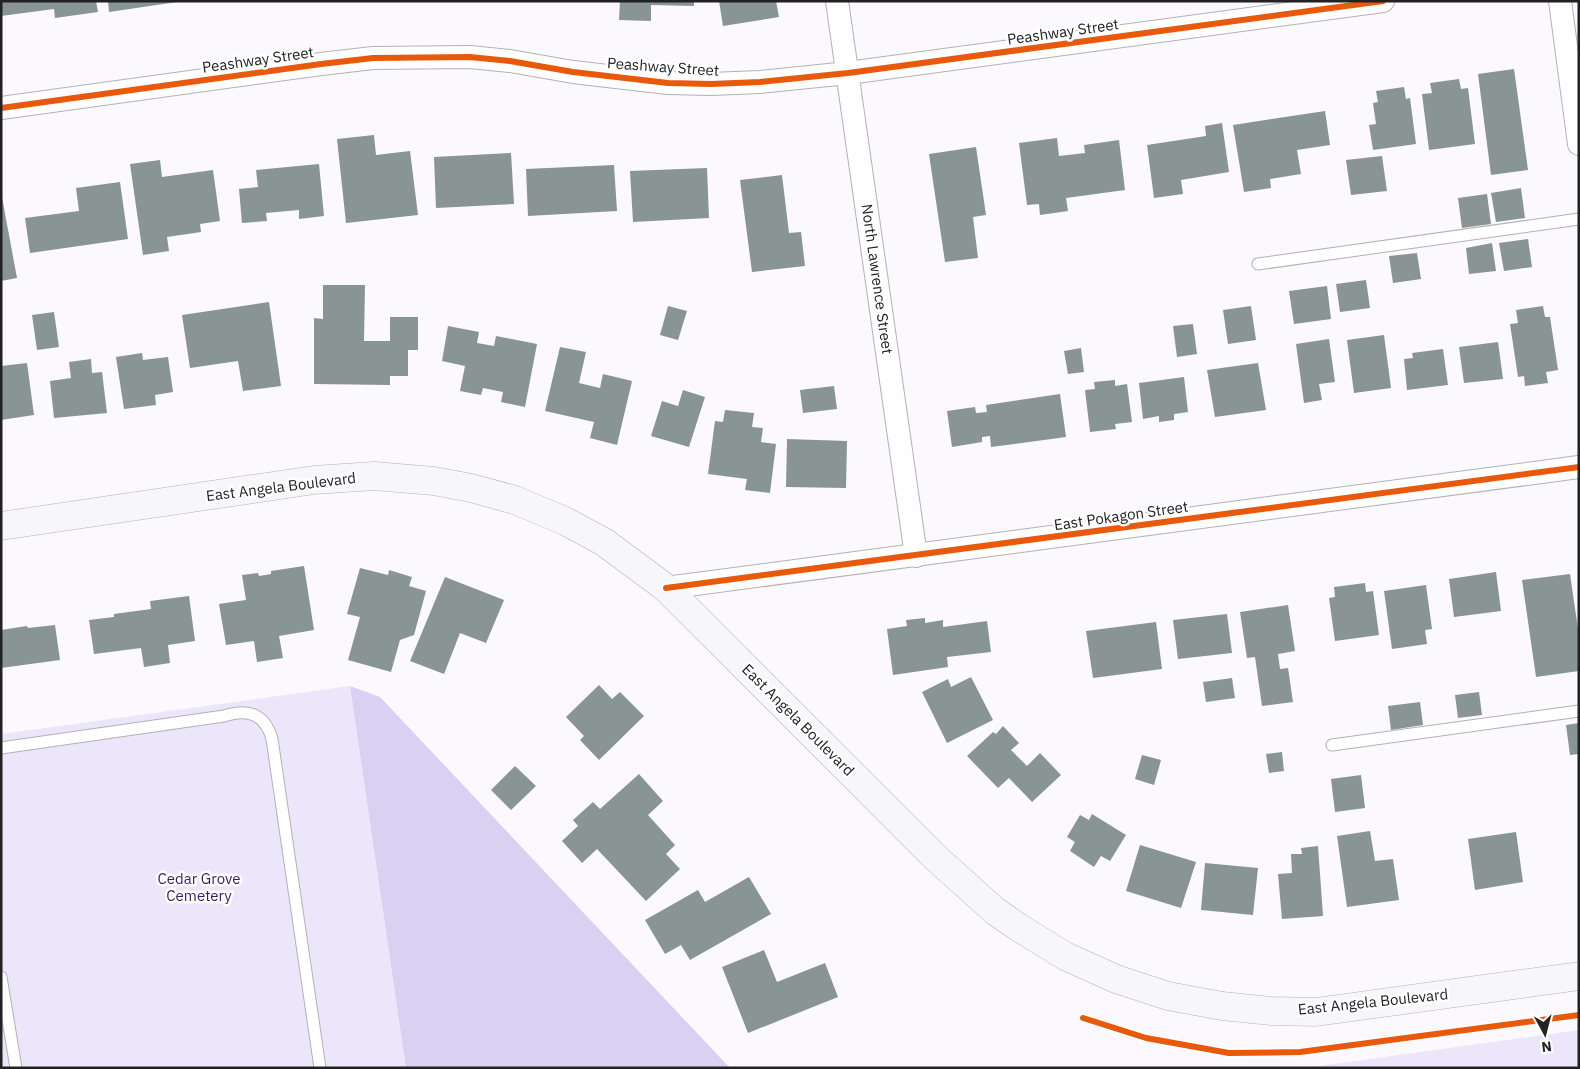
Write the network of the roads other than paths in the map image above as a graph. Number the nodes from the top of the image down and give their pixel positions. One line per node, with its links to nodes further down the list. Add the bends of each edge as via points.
1 (837, 1): 4 (street, North Lawrence Street)
2 (1383, 1): 4 (street, Peashway Street)
3 (1560, 1): 6 (street)
4 (848, 74): 5 (street, Peashway Street, via 760,82 668,83 470,57 373,58); 11 (street, North Lawrence Street)
5 (1, 108)
6 (1579, 144)
7 (1579, 219): 8 (lane)
8 (1258, 264)
9 (1579, 467): 11 (street, East Pokagon Street)
10 (1, 526): 12 (main road, East Angela Boulevard, via 322,479 374,476 434,481 515,500 565,520 604,542)
11 (916, 556): 12 (street, East Pokagon Street)
12 (666, 588): 16 (main road, East Angela Boulevard, via 936,858 995,911 1065,956 1116,979 1168,996 1222,1006 1316,1012)
13 (1579, 711): 14 (lane)
14 (1332, 745)
15 (1, 748): 19 (lane, via 237,712 248,712 261,719 270,730 272,739)
16 (1579, 976)
17 (1, 977): 18 (lane)
18 (16, 1068)
19 (320, 1068)

